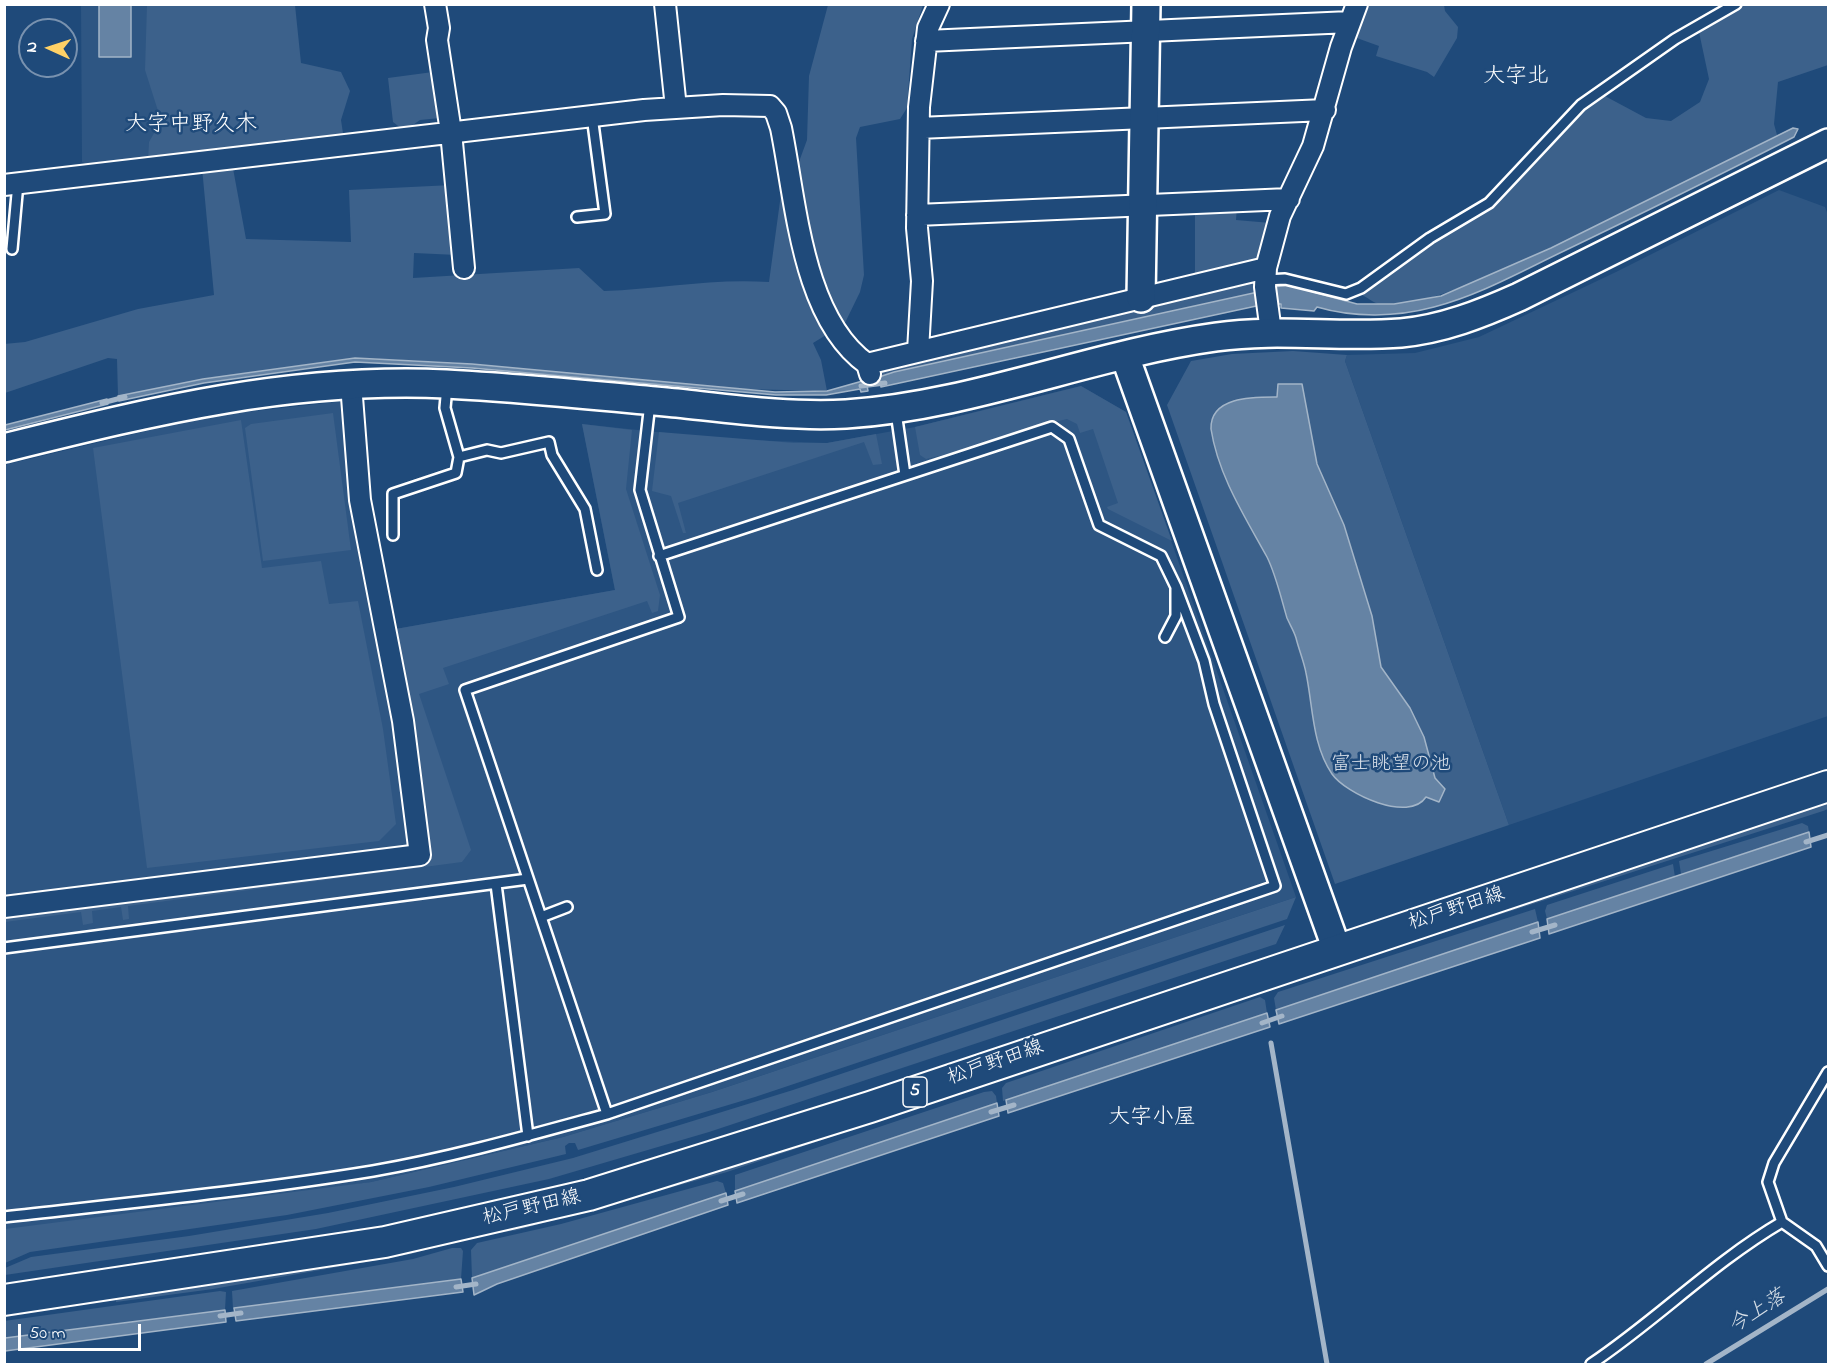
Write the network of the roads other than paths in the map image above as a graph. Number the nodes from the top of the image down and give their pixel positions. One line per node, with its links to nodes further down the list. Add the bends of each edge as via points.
1 (435, 4): 13 (street)
2 (665, 4): 8 (street)
3 (939, 4): 7 (street)
4 (1736, 4): 22 (lane, via 1675,39 1597,93 1569,115 1489,203 1430,237 1361,288 1346,294 1286,279)
5 (1354, 13): 6 (street); 9 (street)
6 (1146, 18): 7 (street); 11 (street)
7 (926, 41): 12 (street)
8 (676, 108): 10 (street); 24 (street, via 770,106 776,113 808,264 818,295 837,331 869,369)
9 (1325, 110): 11 (street); 16 (street)
10 (592, 116): 13 (street); 19 (lane, via 605,214)
11 (1144, 117): 12 (street); 17 (street)
12 (919, 128): 18 (street)
13 (451, 132): 15 (street); 21 (street)
14 (1826, 149): 22 (street, via 1474,316 1403,332)
15 (11, 184): 20 (lane)
16 (1289, 199): 17 (street); 22 (street, via 1280,216)
17 (1142, 205): 18 (street); 23 (street)
18 (917, 215): 24 (street, via 921,281)
19 (577, 217)
20 (12, 249)
21 (464, 268)
22 (1267, 295): 23 (street); 25 (street, via 1192,340)
23 (1141, 298): 24 (street)
24 (918, 351)
25 (1125, 356): 29 (street); 45 (street)
26 (351, 384): 27 (street); 30 (street, via 199,401); 41 (street, via 360,500 403,721 420,855)
27 (447, 384): 28 (street); 31 (lane, via 445,408)
28 (651, 401): 29 (street, via 803,414); 34 (lane, via 640,490)
29 (896, 408): 32 (lane)
30 (4, 448)
31 (459, 457): 33 (lane, via 456,473 393,494); 35 (lane, via 487,450 501,453 549,441 552,455 585,509)
32 (905, 475): 34 (lane); 36 (lane, via 1052,428 1069,439 1099,525 1161,556)
33 (393, 535)
34 (659, 556): 39 (lane, via 679,617 465,690)
35 (597, 570)
36 (1176, 587): 37 (lane, via 1176,616); 47 (lane, via 1204,661 1214,704 1275,886)
37 (1165, 637)
38 (1828, 786): 45 (main road, 松戸野田線 / 5)
39 (528, 879): 40 (lane); 43 (lane)
40 (496, 884): 44 (lane); 48 (lane)
41 (4, 907)
42 (567, 907): 43 (lane)
43 (541, 917): 47 (lane)
44 (4, 948)
45 (1337, 950): 52 (main road, 松戸野田線 / 5, via 848,1114 589,1195 385,1242)
46 (1828, 1072): 50 (lane, via 1770,1172 1769,1189)
47 (607, 1114): 48 (lane)
48 (528, 1136): 49 (lane, via 375,1170 252,1189)
49 (4, 1217)
50 (1782, 1222): 51 (lane, via 1816,1246); 53 (lane, via 1724,1260 1635,1335)
51 (1828, 1265)
52 (4, 1300)
53 (1591, 1365)

